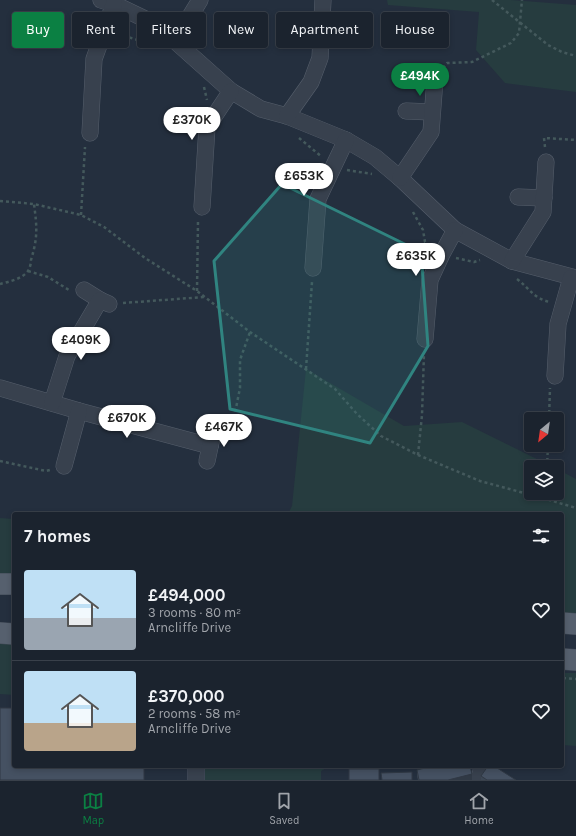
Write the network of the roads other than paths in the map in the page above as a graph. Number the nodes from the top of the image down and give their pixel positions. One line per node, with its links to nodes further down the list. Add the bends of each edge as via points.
1 (200, 0): 4 (street)
2 (322, 0): 11 (street, via 320,58 310,82)
3 (108, 2): 5 (street); 12 (street, via 94,59)
4 (193, 12)
5 (137, 15)
6 (183, 48): 8 (street)
7 (435, 79): 10 (street)
8 (232, 91): 11 (street, via 261,109); 18 (street, via 207,127)
9 (406, 111): 10 (street)
10 (432, 112): 15 (street, via 431,132)
11 (287, 116): 13 (street)
12 (90, 133)
13 (346, 140): 15 (street, via 375,157); 21 (street, via 318,199)
14 (546, 162): 17 (street)
15 (400, 178): 19 (street)
16 (518, 197): 17 (street)
17 (544, 198): 20 (street, via 543,212)
18 (202, 207)
19 (455, 230): 20 (street); 24 (street, via 430,280)
20 (512, 261): 22 (street)
21 (313, 268)
22 (573, 278): 25 (street, via 558,324)
23 (84, 290): 27 (street, via 104,302 67,356)
24 (425, 339)
25 (556, 376)
26 (0, 388): 27 (street)
27 (52, 403): 28 (street)
28 (79, 411): 29 (street, via 209,454); 30 (street)
29 (221, 431)
30 (64, 466)
31 (0, 584): 32 (main road)
32 (12, 584)
33 (564, 623): 34 (main road)
34 (576, 624)
35 (0, 633): 36 (main road)
36 (12, 634)
37 (564, 659): 38 (main road)
38 (576, 660)
39 (196, 768): 41 (street)
40 (482, 768): 42 (street)
41 (196, 780)
42 (479, 780)

